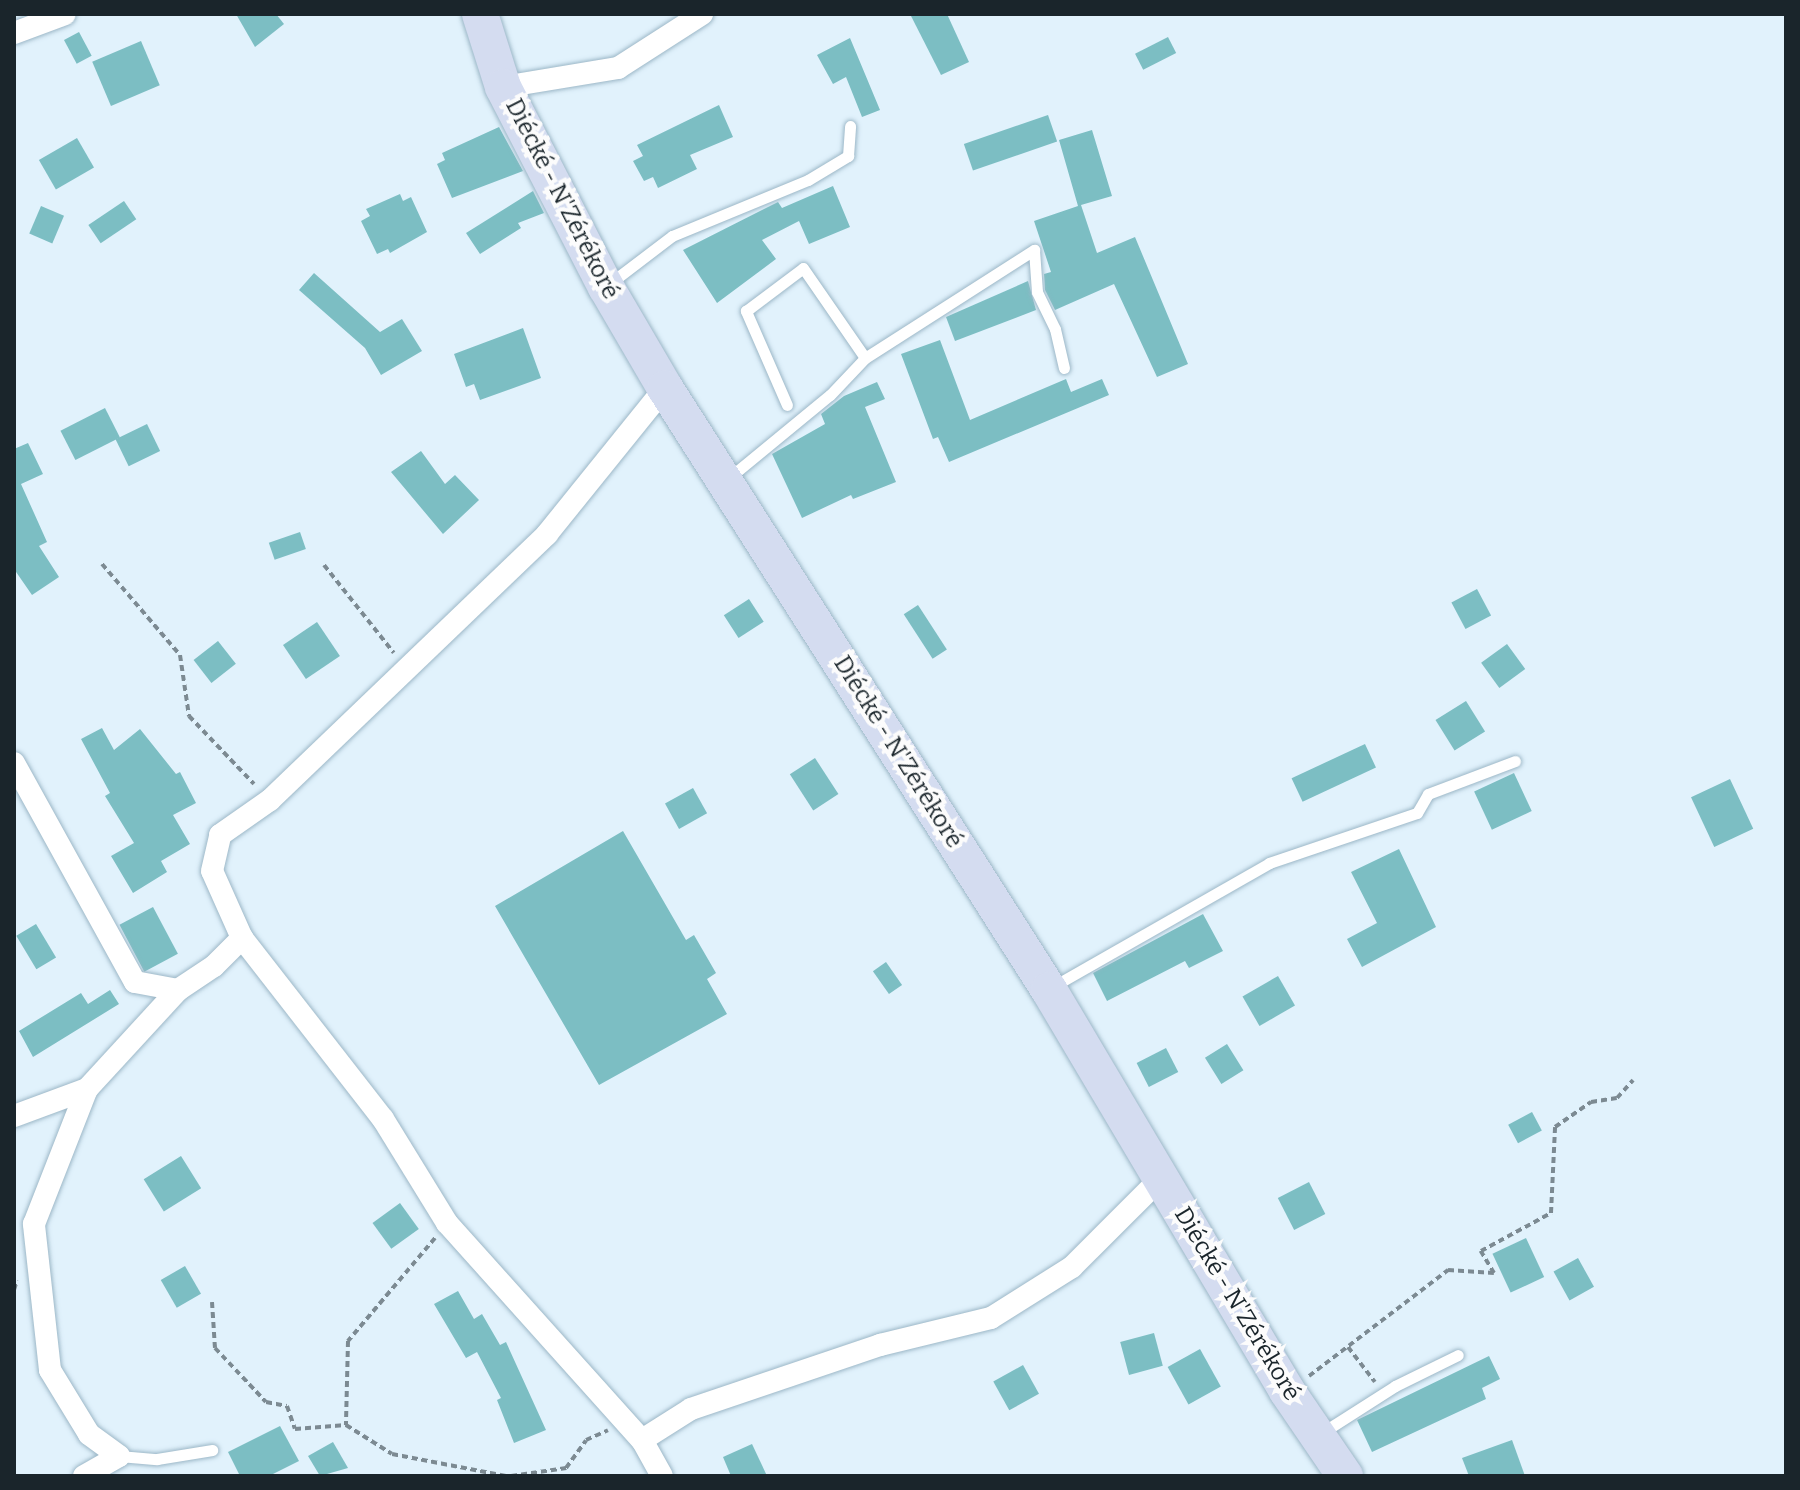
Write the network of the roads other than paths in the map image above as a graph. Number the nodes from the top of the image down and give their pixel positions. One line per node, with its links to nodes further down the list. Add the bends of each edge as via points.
1 (65, 14): 4 (street)
2 (480, 14): 5 (highway, Diécké - N'Zérékoré)
3 (702, 14): 5 (street, via 618,68)
4 (14, 33)
5 (503, 87): 7 (highway, Diécké - N'Zérékoré)
6 (850, 126): 7 (lane, via 848,156 808,180 672,236)
7 (606, 287): 10 (highway, Diécké - N'Zérékoré)
8 (865, 358): 9 (lane, via 1034,250 1037,292 1055,329); 11 (lane, via 803,268 746,311); 12 (lane, via 830,395)
9 (1064, 368)
10 (665, 388): 12 (highway, Diécké - N'Zérékoré); 15 (street, via 547,534 270,800 220,835 212,871)
11 (787, 405)
12 (726, 481): 17 (highway, Diécké - N'Zérékoré)
13 (1515, 761): 17 (lane, via 1428,794 1417,813 1269,863)
14 (14, 763): 16 (street, via 135,982)
15 (242, 938): 16 (street, via 214,966); 23 (street, via 383,1119 447,1223)
16 (178, 990): 18 (street)
17 (1049, 990): 20 (highway, Diécké - N'Zérékoré)
18 (87, 1089): 19 (street); 25 (street, via 34,1224 50,1370 89,1434)
19 (14, 1116)
20 (1161, 1178): 22 (highway, Diécké - N'Zérékoré, via 1287,1391); 23 (street, via 1072,1267 991,1318 880,1345 691,1409)
21 (1458, 1355): 22 (lane, via 1395,1386)
22 (1320, 1434): 28 (highway, Diécké - N'Zérékoré)
23 (642, 1440): 27 (street)
24 (212, 1450): 25 (lane, via 157,1459)
25 (119, 1456): 26 (street)
26 (84, 1476)
27 (662, 1476)
28 (1345, 1476)

